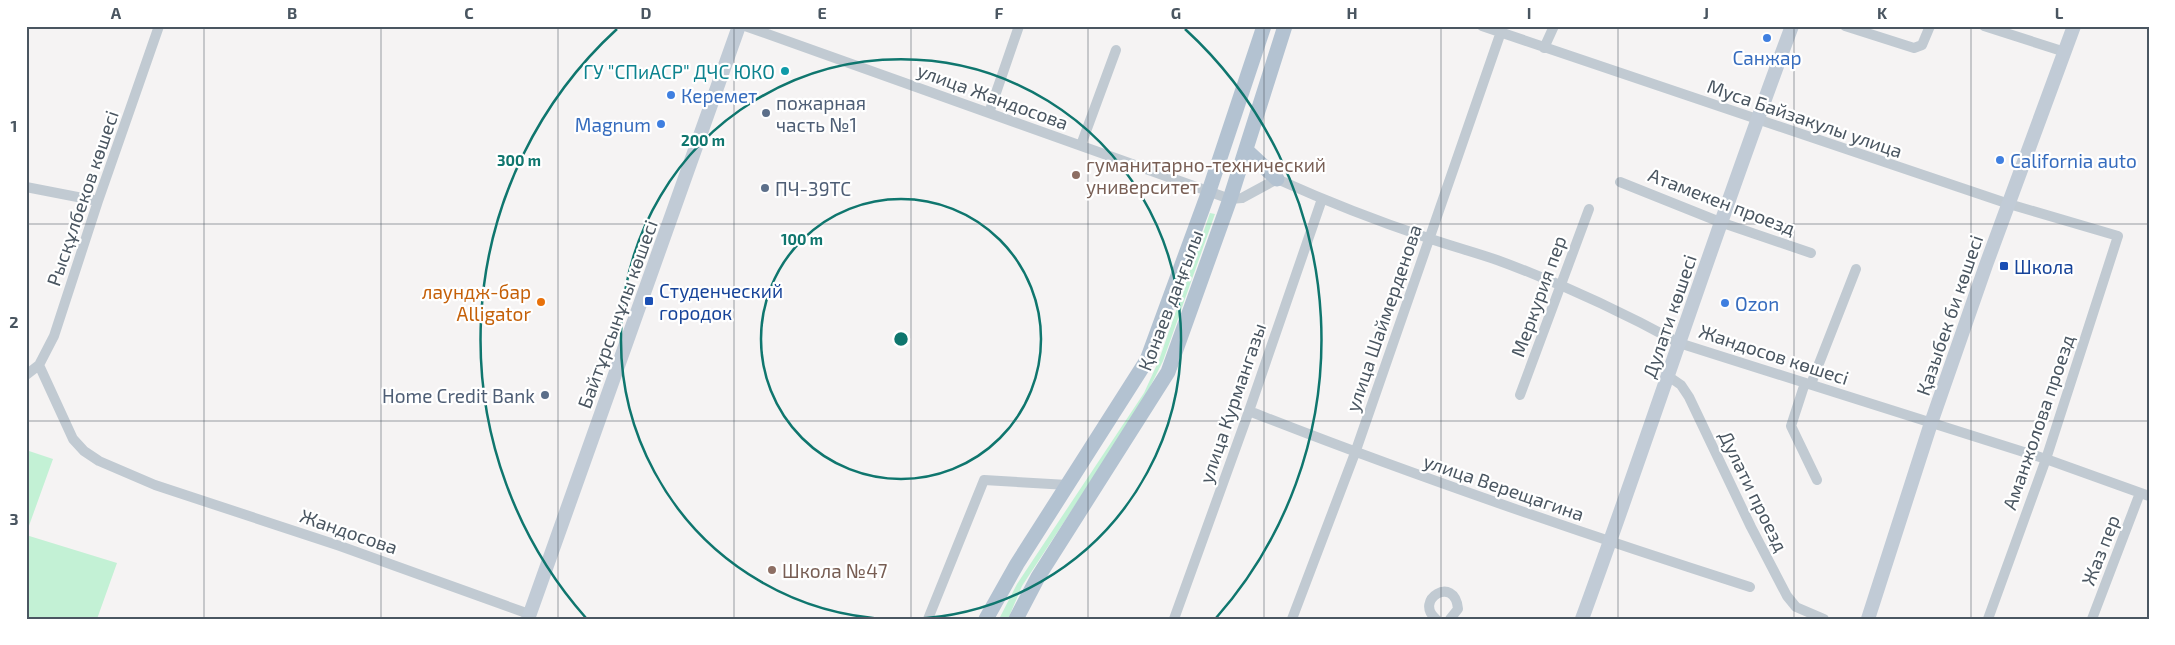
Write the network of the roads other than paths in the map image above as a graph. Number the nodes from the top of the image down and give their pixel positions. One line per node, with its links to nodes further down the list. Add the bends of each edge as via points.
1 (159, 26): 28 (street, Рысқұлбеков көшесі)
2 (739, 26): 52 (main road, Байтұрсынұлы көшесі)
3 (745, 26): 18 (street, улица Жандосова)
4 (1019, 26): 18 (street)
5 (1264, 26): 25 (main road, Қонаев даңғылы)
6 (1285, 26): 21 (main road, Қонаев даңғылы)
7 (1482, 26): 14 (street, Муса Байзакулы улица)
8 (1554, 26): 15 (street)
9 (1792, 26): 19 (main road, Дулати көшесі)
10 (1845, 26): 11 (street, via 1918,48)
11 (1930, 26)
12 (1984, 26): 17 (street)
13 (2074, 26): 17 (main road, Қазыбек би көшесі)
14 (1501, 30): 15 (street, Муса Байзакулы улица); 33 (street, улица Шаймерденова)
15 (1544, 48): 19 (street, Муса Байзакулы улица)
16 (1116, 50): 20 (street)
17 (2065, 52): 29 (main road, Қазыбек би көшесі)
18 (989, 113): 20 (street, улица Жандосова)
19 (1757, 120): 29 (street, Муса Байзакулы улица); 31 (main road, Дулати көшесі)
20 (1080, 145): 25 (street, улица Жандосова)
21 (1246, 150): 22 (main road); 26 (main road, Қонаев даңғылы)
22 (1276, 179): 26 (street, via 1242,198); 27 (street, Жандосов көшесі)
23 (1620, 182): 31 (street, Атамекен проезд)
24 (26, 187): 28 (street)
25 (1209, 191): 26 (street, улица Жандосова); 48 (main road, Қонаев даңғылы, via 1147,360)
26 (1230, 199): 55 (main road, Қонаев даңғылы, via 1168,372 1038,577)
27 (1322, 199): 33 (street, Жандосов көшесі); 43 (street, улица Курмангазы)
28 (98, 201): 38 (street, Рысқұлбеков көшесі, via 54,336)
29 (2009, 204): 32 (street, Муса Байзакулы улица); 44 (main road, Қазыбек би көшесі)
30 (1589, 209): 36 (street, Меркурия пер)
31 (1720, 222): 34 (street, Атамекен проезд); 37 (main road, Дулати көшесі)
32 (2118, 236): 46 (street, Аманжолова проезд)
33 (1428, 238): 36 (street, Жандосов көшесі, via 1495,259); 45 (street, улица Шаймерденова)
34 (1811, 253)
35 (1856, 269): 41 (street)
36 (1560, 285): 37 (street, Жандосов көшесі); 42 (street, Меркурия пер)
37 (1679, 342): 40 (main road, Дулати көшесі); 41 (street, Жандосов көшесі)
38 (39, 365): 39 (street, Рысқұлбеков көшесі); 52 (street, Жандосова, via 72,439 99,461 155,485 340,546)
39 (26, 375)
40 (1668, 376): 50 (main road, Дулати көшесі); 61 (street, Дулати проезд, via 1681,385 1689,397 1787,596 1796,607)
41 (1808, 383): 44 (street, Жандосов көшесі); 47 (street, via 1791,426)
42 (1520, 395)
43 (1249, 411): 45 (street, улица Верещагина); 56 (street, улица Курмангазы)
44 (1931, 424): 46 (street, Жандосов көшесі); 62 (main road, Қазыбек би көшесі)
45 (1355, 453): 50 (street, улица Верещагина); 57 (street, улица Шаймерденова)
46 (2046, 459): 49 (street, Жандосов көшесі); 63 (street, Аманжолова проезд)
47 (1818, 480)
48 (1068, 485): 53 (street, via 984,480); 54 (main road, Қонаев даңғылы, via 1016,564)
49 (2145, 495): 64 (street, Жаз пер)
50 (1610, 542): 51 (street, улица Верещагина); 60 (main road, Дулати көшесі)
51 (1750, 587)
52 (529, 616)
53 (928, 619)
54 (986, 619)
55 (1016, 619)
56 (1174, 619)
57 (1292, 619)
58 (1436, 619): 59 (street, via 1429,607 1430,599 1445,591 1458,600 1458,609)
59 (1450, 619)
60 (1582, 619)
61 (1824, 619)
62 (1868, 619)
63 (1988, 619)
64 (2092, 619)

